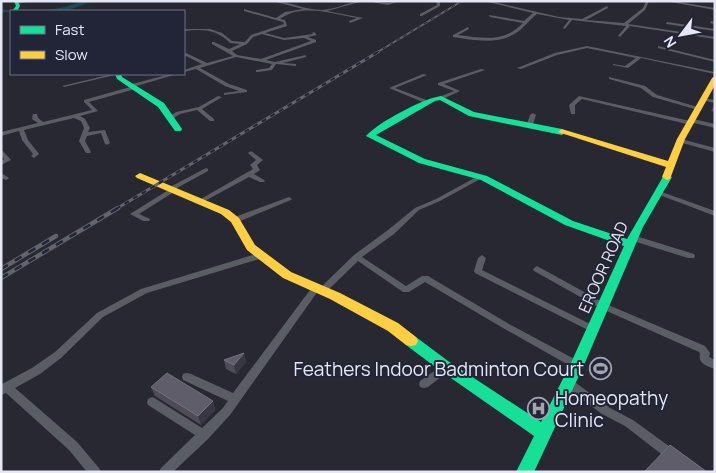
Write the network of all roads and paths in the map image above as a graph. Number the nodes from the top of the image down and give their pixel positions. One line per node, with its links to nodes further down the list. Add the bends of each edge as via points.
1 (272, 1): 11 (street)
2 (362, 1): 14 (street)
3 (368, 1): 4 (street, via 388,4)
4 (399, 1)
5 (438, 1): 17 (street, via 439,4)
6 (485, 1): 15 (street)
7 (648, 1): 25 (street)
8 (666, 1): 12 (street)
9 (607, 7): 21 (street)
10 (672, 7): 16 (street)
11 (306, 9): 14 (street); 19 (street, via 286,13)
12 (715, 9)
13 (246, 10): 19 (street)
14 (320, 11): 22 (street, via 361,18)
15 (536, 13): 20 (street); 23 (street)
16 (715, 14)
17 (421, 15)
18 (490, 16): 23 (street)
19 (277, 19): 30 (street, via 286,25)
20 (571, 19): 21 (street); 27 (street)
21 (583, 20): 25 (street)
22 (350, 22)
23 (524, 22): 26 (street, via 519,30 494,40 454,36)
24 (667, 23): 29 (street)
25 (627, 25): 32 (street); 34 (street)
26 (468, 28)
27 (565, 28)
28 (185, 30): 36 (street, via 205,27 226,35 231,42)
29 (715, 30)
30 (262, 33): 33 (street, via 284,39); 36 (street, via 252,36)
31 (314, 34): 33 (street)
32 (620, 36)
33 (304, 37): 43 (street, via 315,41)
34 (715, 38)
35 (213, 43): 38 (street)
36 (246, 43): 38 (street)
37 (659, 47): 44 (street)
38 (230, 51): 40 (street)
39 (185, 54): 48 (street)
40 (236, 56): 43 (street); 48 (street)
41 (305, 56): 45 (street)
42 (640, 57): 47 (street, via 626,67); 52 (street, via 586,46 519,68); 53 (street)
43 (261, 60): 45 (street)
44 (715, 61)
45 (276, 64): 46 (street); 49 (street, via 270,69)
46 (294, 65)
47 (615, 65)
48 (206, 67): 51 (street); 62 (street, via 227,85 246,91)
49 (258, 70)
50 (482, 70): 64 (street, via 440,84 458,91)
51 (185, 71)
52 (528, 72)
53 (715, 73)
54 (425, 74): 65 (street, via 391,88)
55 (113, 75): 60 (street)
56 (118, 75): 61 (main road)
57 (172, 75): 61 (street)
58 (611, 78): 67 (street, via 643,87 655,96)
59 (715, 78): 67 (main road, EROOR ROAD)
60 (64, 86)
61 (131, 87): 71 (street, via 88,99 86,102 96,111); 72 (main road, via 161,105)
62 (226, 94)
63 (220, 97): 68 (street)
64 (441, 98): 65 (main road); 89 (main road, via 472,114 532,119)
65 (427, 102): 93 (main road, via 378,129 371,138 427,162)
66 (715, 102): 67 (street)
67 (700, 103): 74 (main road, EROOR ROAD)
68 (199, 109): 72 (street, via 178,112); 73 (street)
69 (573, 113): 74 (street, via 572,105 581,97)
70 (36, 115): 75 (street, via 35,119)
71 (76, 116): 75 (street); 80 (street, via 84,120 87,128)
72 (170, 118): 78 (main road)
73 (212, 120)
74 (692, 122): 76 (street); 81 (main road, EROOR ROAD)
75 (42, 124): 77 (street)
76 (715, 126)
77 (21, 129): 79 (street); 87 (street, via 36,154)
78 (178, 129)
79 (1, 134)
80 (84, 135): 82 (street, via 103,131); 85 (street, via 82,141)
81 (680, 141): 83 (street); 89 (main road, EROOR ROAD)
82 (107, 143)
83 (715, 150)
84 (1, 152): 88 (street, via 8,160)
85 (88, 152)
86 (251, 154): 91 (street, via 260,160 253,165 257,170)
87 (34, 156)
88 (1, 163)
89 (671, 165): 96 (main road, EROOR ROAD)
90 (206, 170): 95 (street)
91 (249, 174): 94 (street); 98 (street)
92 (140, 176): 95 (main road)
93 (480, 177): 102 (main road, via 569,223); 105 (street, via 417,208)
94 (262, 181)
95 (173, 189): 98 (main road); 100 (street, via 134,214)
96 (659, 193): 99 (street); 102 (main road, EROOR ROAD)
97 (289, 199): 101 (street)
98 (201, 201): 101 (main road)
99 (715, 214)
100 (146, 220)
101 (235, 220): 103 (main road, via 251,247)
102 (632, 241): 104 (street); 109 (main road, EROOR ROAD)
103 (263, 255): 108 (main road, via 287,275); 117 (street, via 144,290 100,315 58,355)
104 (691, 256)
105 (357, 257): 108 (street); 111 (street, via 406,290 425,278)
106 (482, 258): 110 (street, via 478,271)
107 (538, 269): 109 (street)
108 (319, 290): 113 (main road, via 393,327); 118 (street)
109 (603, 306): 110 (main road, EROOR ROAD); 112 (street, via 702,349 705,351 704,359)
110 (593, 329): 111 (main road, EROOR ROAD)
111 (577, 365): 115 (main road, EROOR ROAD)
112 (715, 365)
113 (447, 368): 116 (street); 120 (main road)
114 (187, 377): 118 (street)
115 (568, 383): 120 (main road, EROOR ROAD); 122 (street)
116 (424, 384)
117 (4, 389): 123 (street, via 73,446)
118 (235, 399): 121 (street)
119 (152, 402): 121 (street)
120 (544, 433): 125 (main road, EROOR ROAD)
121 (204, 435): 124 (street)
122 (681, 462)
123 (95, 472)
124 (165, 472)
125 (525, 472)

